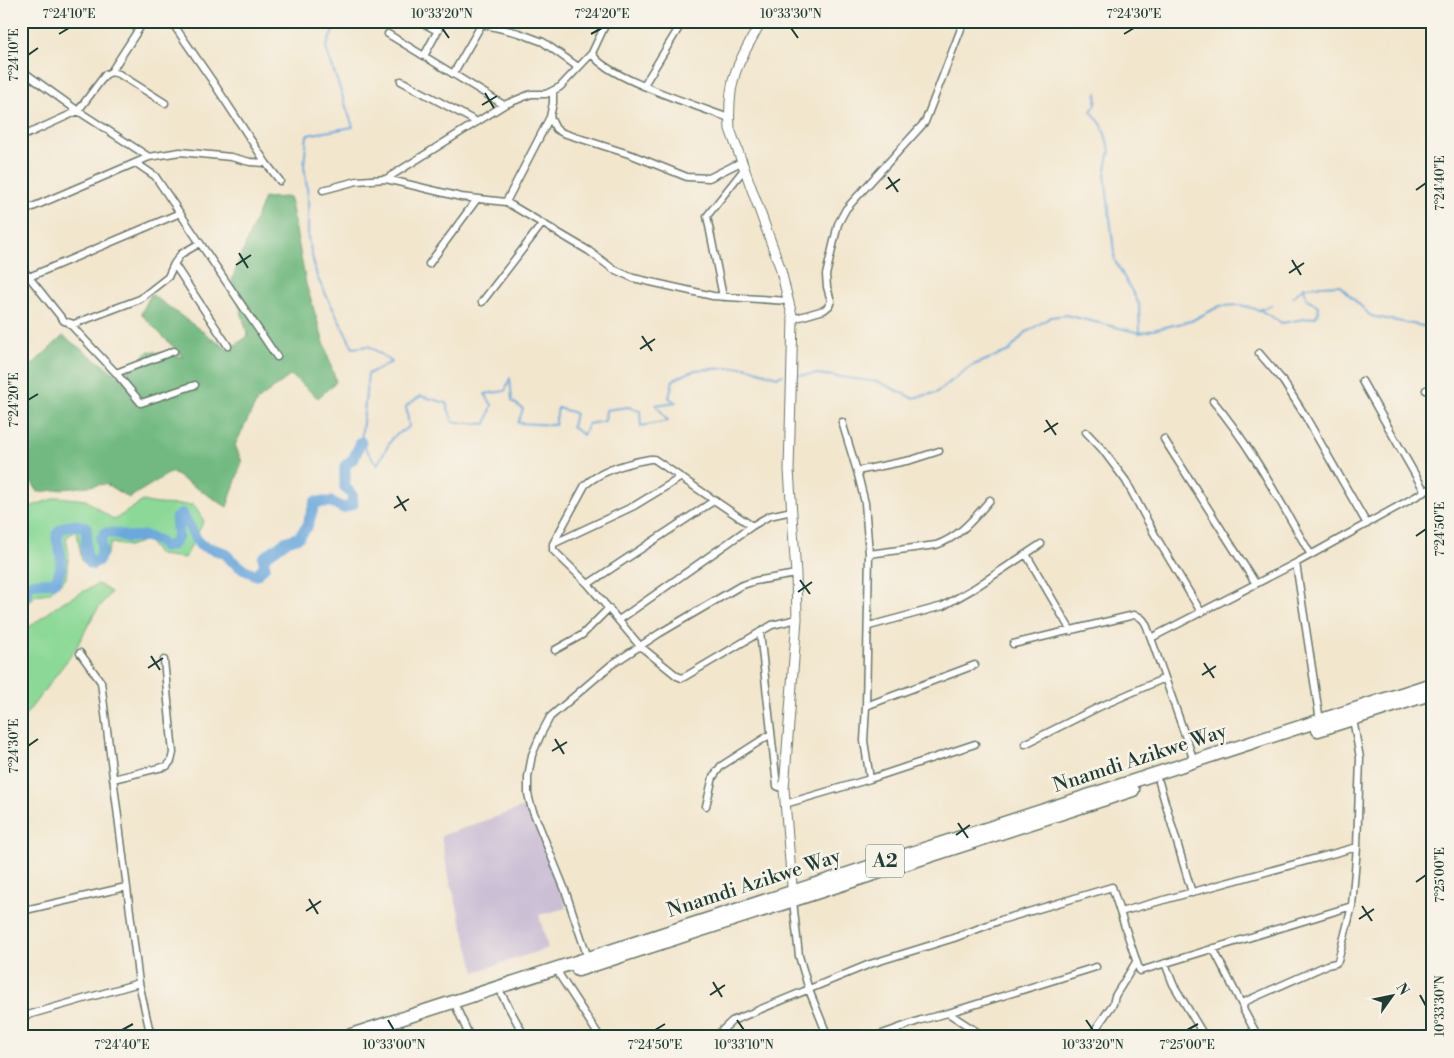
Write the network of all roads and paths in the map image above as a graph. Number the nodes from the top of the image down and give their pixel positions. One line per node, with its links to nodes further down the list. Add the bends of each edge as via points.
1 (144, 21): 16 (street)
2 (171, 21): 30 (street)
3 (419, 21): 10 (street)
4 (443, 21): 10 (street)
5 (607, 21): 12 (street)
6 (683, 21): 19 (street)
7 (761, 21): 25 (street, via 735,73)
8 (964, 21): 48 (street, via 925,122 846,209 838,224 826,275 829,306)
9 (483, 23): 14 (street, via 544,42); 17 (street)
10 (438, 31): 13 (street)
11 (388, 34): 13 (street)
12 (592, 53): 14 (street); 19 (street, via 606,68)
13 (424, 56): 17 (street)
14 (578, 67): 20 (street)
15 (21, 70): 23 (street)
16 (111, 72): 21 (street); 23 (street, via 105,75)
17 (453, 74): 22 (street)
18 (401, 81): 26 (street)
19 (644, 85): 25 (street)
20 (553, 92): 22 (street, via 531,94); 24 (street)
21 (165, 103)
22 (504, 105): 26 (street)
23 (78, 111): 27 (street); 28 (street)
24 (550, 117): 31 (street, via 556,129 563,133 687,177 709,178); 36 (street)
25 (729, 118): 31 (street)
26 (477, 122): 32 (street)
27 (21, 137)
28 (149, 157): 29 (street); 30 (street, via 180,152)
29 (136, 163): 37 (street); 38 (street, via 155,176)
30 (266, 163): 33 (street)
31 (744, 165): 45 (street, via 707,216); 47 (street, via 780,267)
32 (386, 179): 34 (street, via 357,181); 35 (street)
33 (280, 182)
34 (323, 190)
35 (477, 199): 36 (street); 42 (street)
36 (506, 202): 39 (street)
37 (21, 212)
38 (180, 213): 40 (street); 44 (street)
39 (542, 224): 45 (street, via 624,275); 46 (street)
40 (200, 243): 41 (street, via 181,254); 53 (street)
41 (174, 264): 49 (street, via 168,277 140,298 74,324); 50 (street)
42 (428, 264)
43 (21, 267): 44 (street)
44 (29, 277): 49 (street)
45 (723, 297): 47 (street)
46 (482, 302)
47 (788, 302): 48 (street)
48 (793, 319): 70 (street, via 789,470)
49 (69, 323): 54 (street)
50 (228, 346)
51 (174, 352): 54 (street)
52 (1259, 353): 71 (street, via 1283,381)
53 (277, 357)
54 (116, 373): 56 (street, via 141,403)
55 (1362, 381): 67 (street)
56 (195, 385)
57 (1426, 390): 58 (street)
58 (1433, 394)
59 (1213, 401): 77 (street, via 1257,463)
60 (842, 422): 64 (street)
61 (1086, 432): 83 (street, via 1126,481)
62 (1164, 438): 81 (street)
63 (939, 452): 64 (street)
64 (857, 471): 75 (street, via 865,503)
65 (680, 478): 68 (street); 73 (street, via 634,506); 73 (street, via 650,459 614,468 592,479 585,485)
66 (1433, 487): 67 (street)
67 (1425, 492): 71 (street)
68 (715, 500): 72 (street); 80 (street)
69 (990, 500): 75 (street, via 968,526 945,542)
70 (792, 511): 72 (street, via 769,516); 79 (street)
71 (1367, 524): 77 (street)
72 (752, 526): 84 (street)
73 (553, 544): 80 (street, via 553,550)
74 (1041, 544): 76 (street)
75 (869, 554): 86 (street)
76 (1026, 554): 86 (street, via 943,606); 87 (street)
77 (1311, 555): 78 (street)
78 (1296, 563): 81 (street); 101 (street)
79 (796, 574): 85 (street); 91 (street, via 740,586)
80 (588, 584): 82 (street)
81 (1256, 584): 83 (street)
82 (609, 608): 84 (street); 92 (street, via 582,635)
83 (1202, 612): 89 (street)
84 (619, 620): 91 (street)
85 (797, 620): 88 (street, via 772,625); 109 (street)
86 (869, 626): 99 (street)
87 (1071, 631): 89 (street, via 1134,615 1144,619); 90 (street)
88 (760, 632): 91 (street, via 682,678); 102 (street)
89 (1151, 638): 96 (street)
90 (1013, 644)
91 (640, 646): 120 (street, via 611,665 550,717 532,755 528,777 531,806)
92 (555, 650)
93 (80, 653): 106 (street, via 101,682)
94 (164, 660): 106 (street, via 173,753 171,761 167,766)
95 (975, 665): 99 (street)
96 (1165, 678): 104 (street); 105 (street)
97 (1433, 686): 101 (highway, Nnamdi Azikwe Way / A2)
98 (1433, 696): 100 (highway, Nnamdi Azikwe Way / A2, via 1427,695)
99 (866, 706): 107 (street, via 864,741)
100 (1353, 719): 108 (highway, Nnamdi Azikwe Way / A2); 112 (street, via 1360,758)
101 (1320, 721): 105 (highway, Nnamdi Azikwe Way / A2)
102 (771, 734): 109 (street, via 777,786); 111 (street, via 721,766 713,778)
103 (975, 744): 107 (street)
104 (1025, 744)
105 (1194, 762): 115 (highway, Nnamdi Azikwe Way / A2)
106 (113, 778): 113 (street)
107 (870, 779): 110 (street)
108 (1159, 782): 114 (street); 115 (highway, Nnamdi Azikwe Way / A2)
109 (784, 789): 110 (street)
110 (785, 804): 115 (street)
111 (706, 806)
112 (1357, 847): 114 (street); 116 (street)
113 (126, 887): 117 (street); 125 (street)
114 (1192, 893): 118 (street)
115 (793, 896): 120 (highway, Nnamdi Azikwe Way / A2); 124 (highway, Nnamdi Azikwe Way / A2); 126 (street, via 799,956)
116 (1352, 906): 119 (street); 128 (street, via 1336,963 1244,1002)
117 (21, 911)
118 (1120, 912): 121 (street); 126 (street, via 1112,887 870,964)
119 (1213, 948): 122 (street); 128 (street)
120 (588, 958): 124 (highway, Nnamdi Azikwe Way / A2)
121 (1136, 962): 122 (street, via 1140,971); 143 (street)
122 (1165, 963): 144 (street, via 1173,984)
123 (1096, 967): 130 (street)
124 (559, 972): 127 (highway, Nnamdi Azikwe Way / A2); 134 (highway, Nnamdi Azikwe Way / A2); 138 (street)
125 (139, 984): 131 (street); 133 (street)
126 (809, 990): 139 (street, via 732,1021); 140 (street)
127 (502, 995): 129 (highway, Nnamdi Azikwe Way / A2); 137 (street)
128 (1243, 1007): 132 (street)
129 (457, 1009): 135 (highway, Nnamdi Azikwe Way / A2); 136 (street)
130 (948, 1013): 141 (street); 142 (street)
131 (21, 1017)
132 (1255, 1036)
133 (151, 1037)
134 (345, 1037)
135 (371, 1037)
136 (470, 1037)
137 (525, 1037)
138 (600, 1037)
139 (715, 1037)
140 (828, 1037)
141 (874, 1037)
142 (985, 1037)
143 (1090, 1037)
144 (1205, 1037)

